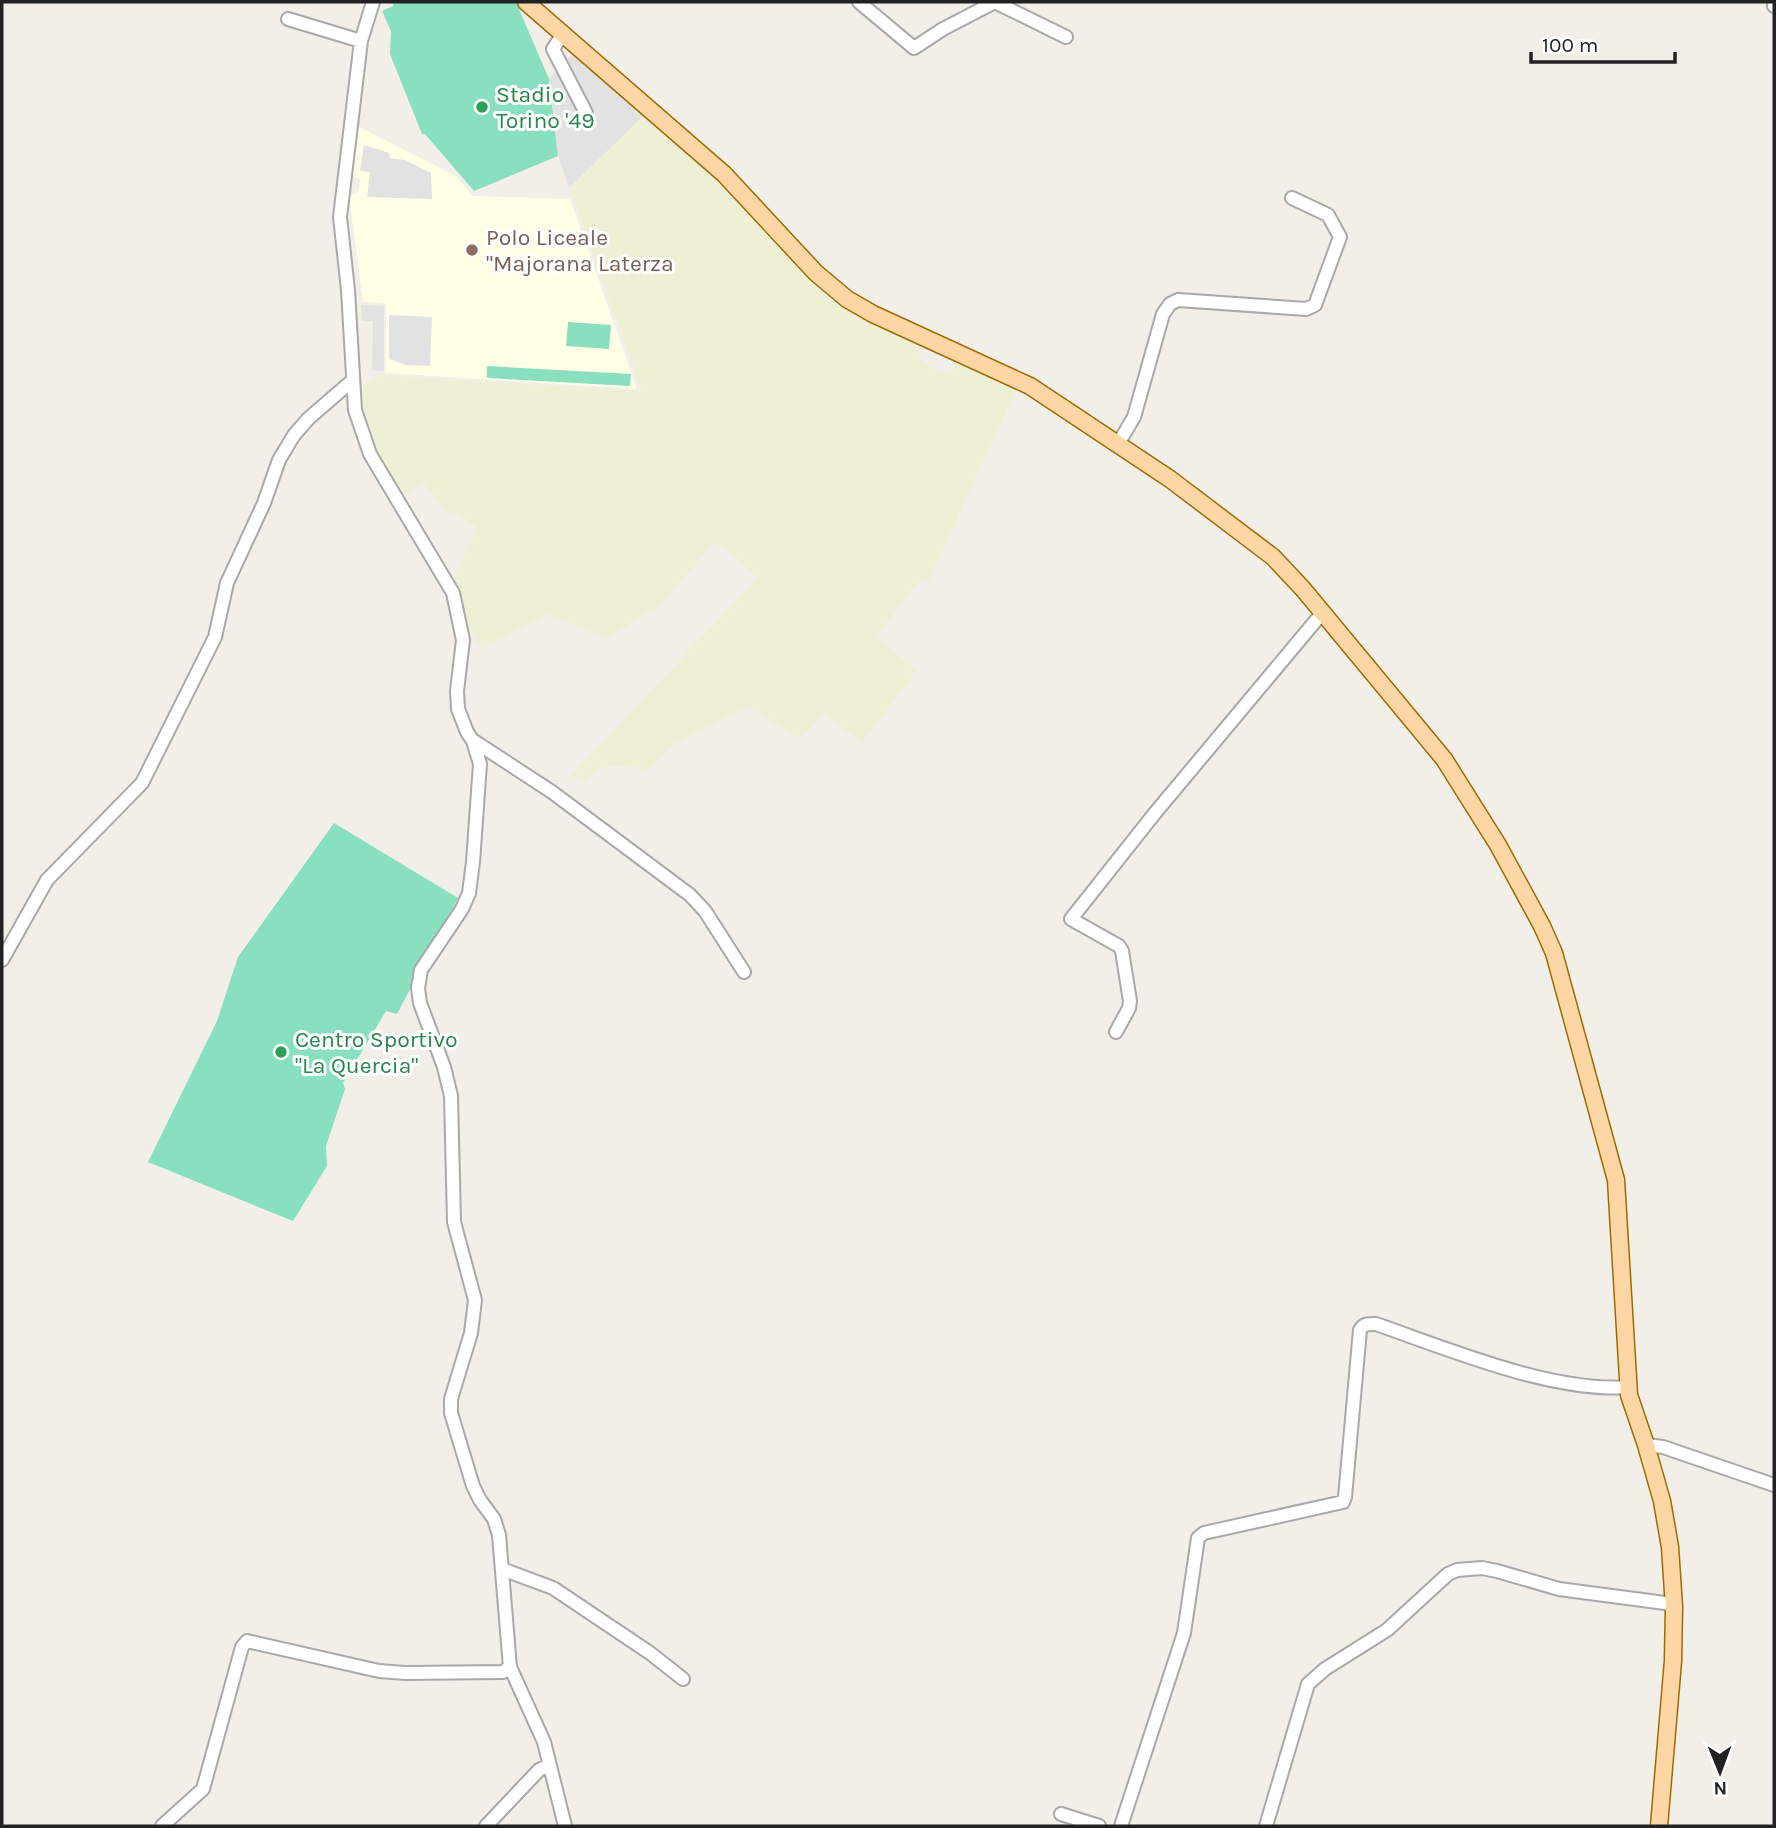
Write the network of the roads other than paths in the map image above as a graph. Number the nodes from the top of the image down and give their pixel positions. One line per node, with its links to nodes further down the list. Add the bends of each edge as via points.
1 (373, 2): 7 (street)
2 (526, 2): 5 (main road)
3 (859, 2): 6 (street, via 914,48 995,2)
4 (288, 19): 7 (street)
5 (562, 34): 8 (street, via 553,49); 11 (main road, via 724,174 816,273 848,299 1031,386)
6 (1066, 37)
7 (361, 41): 10 (street, via 340,217)
8 (586, 113)
9 (1292, 198): 11 (street, via 1328,215 1340,237 1315,305 1306,309 1178,300 1170,304 1163,314 1134,417)
10 (353, 380): 13 (street, via 355,410 370,454 453,593 463,640 458,709); 14 (street, via 309,418 279,460 228,583 215,637 142,783 47,880)
11 (1118, 444): 12 (main road, via 1273,557)
12 (1323, 612): 16 (street, via 1071,919 1113,941 1122,951 1129,1008); 17 (main road, via 1444,759 1498,845 1553,953 1616,1180)
13 (473, 741): 15 (street, via 552,792 690,895); 20 (street, via 480,776 469,893 421,970 418,988 451,1096 454,1222 475,1300 451,1413 473,1486 494,1519)
14 (2, 960)
15 (744, 972)
16 (1116, 1032)
17 (1628, 1387): 18 (main road); 30 (street, via 1578,1386 1493,1364 1376,1324 1362,1326 1343,1502 1198,1538 1184,1633)
18 (1646, 1445): 19 (street); 21 (main road, via 1670,1547)
19 (1774, 1485)
20 (502, 1569): 22 (street); 23 (street, via 553,1588)
21 (1674, 1607): 31 (street, via 1559,1588 1489,1570 1448,1574 1387,1630 1308,1684); 32 (main road)
22 (510, 1667): 24 (street, via 537,1725); 26 (street, via 503,1672 379,1671 247,1641 203,1789)
23 (683, 1679)
24 (549, 1765): 27 (street); 28 (street)
25 (1060, 1814): 29 (street)
26 (162, 1826)
27 (486, 1826)
28 (565, 1826)
29 (1099, 1826)
30 (1121, 1826)
31 (1266, 1826)
32 (1659, 1826)

